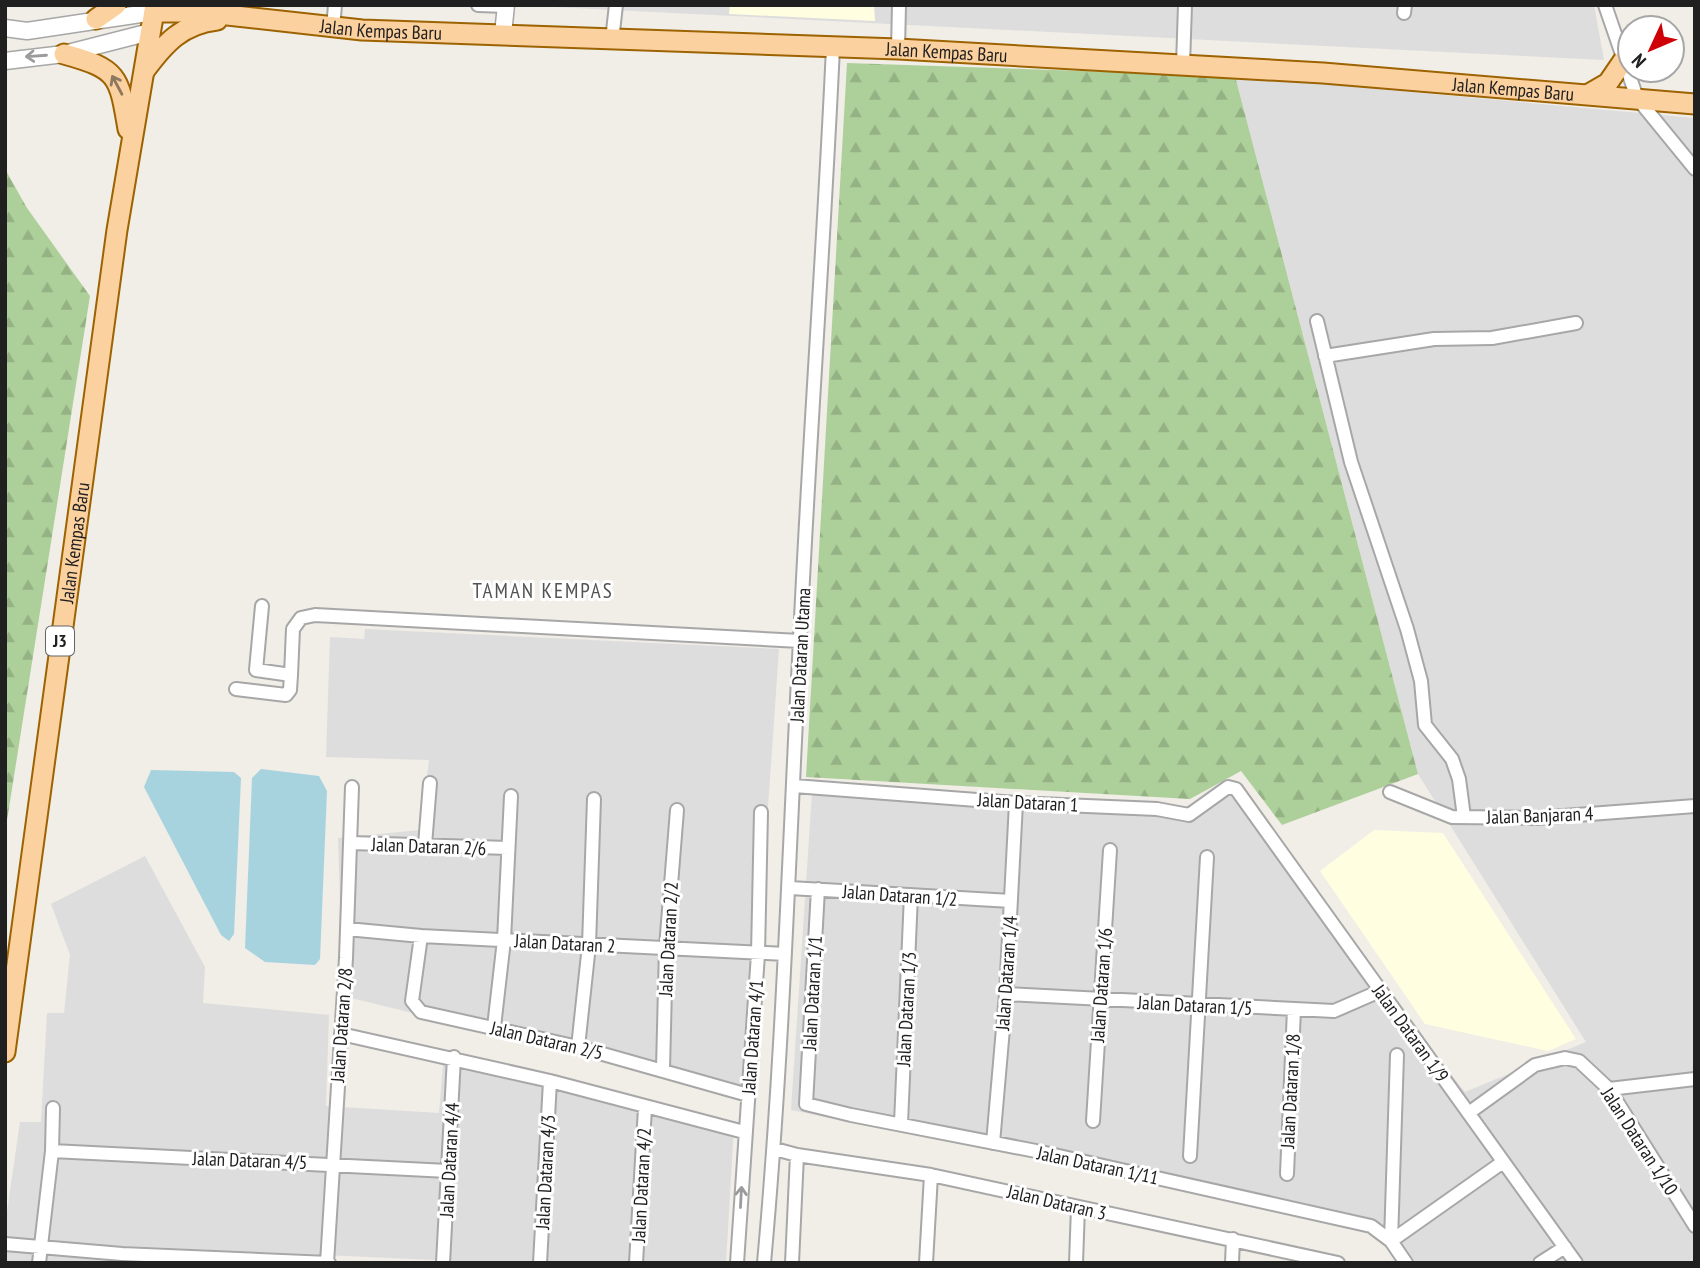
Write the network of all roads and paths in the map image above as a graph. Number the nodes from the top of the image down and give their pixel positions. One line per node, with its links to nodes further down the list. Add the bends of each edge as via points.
1 (116, 5): 12 (main road)
2 (335, 5): 14 (street)
3 (478, 5): 8 (street)
4 (616, 5): 18 (street)
5 (899, 5): 20 (street)
6 (1185, 5): 23 (street)
7 (1605, 5): 17 (street)
8 (506, 6): 16 (street)
9 (154, 8): 10 (main road); 12 (street); 15 (main road, Jalan Kempas Baru / J3)
10 (204, 9): 11 (main road); 15 (main road)
11 (239, 18): 14 (main road, Jalan Kempas Baru); 25 (main road, via 198,22 181,30)
12 (96, 19): 13 (street, via 27,31)
13 (5, 28)
14 (333, 28): 16 (main road, Jalan Kempas Baru)
15 (150, 32): 21 (street); 25 (main road, Jalan Kempas Baru / J3)
16 (503, 34): 18 (main road, Jalan Kempas Baru)
17 (1616, 39)
18 (612, 40): 19 (main road, Jalan Kempas Baru)
19 (833, 47): 20 (main road, Jalan Kempas Baru); 36 (street, Jalan Dataran Utama)
20 (898, 49): 23 (main road, Jalan Kempas Baru)
21 (64, 54): 22 (street, one-way to 22); 30 (main road, one-way to 21, via 121,88 100,65)
22 (5, 61)
23 (1182, 65): 27 (main road, Jalan Kempas Baru)
24 (1616, 71): 27 (main road, via 1608,83)
25 (143, 73): 30 (main road, Jalan Kempas Baru / J3)
26 (1631, 84): 28 (street)
27 (1588, 94): 28 (main road, Jalan Kempas Baru)
28 (1636, 98): 29 (main road, Jalan Kempas Baru); 31 (street)
29 (1695, 104)
30 (131, 148): 75 (main road, Jalan Kempas Baru / J3)
31 (1695, 169)
32 (1317, 321): 34 (street)
33 (1576, 323): 34 (street, via 1492,338 1434,339)
34 (1325, 356): 50 (street, via 1351,462 1407,629 1421,681 1425,725 1452,759)
35 (262, 606): 37 (street, via 256,670)
36 (800, 641): 37 (street, via 315,615 301,618 293,629); 40 (street, Jalan Dataran Utama)
37 (291, 675): 38 (street, via 286,695)
38 (236, 689)
39 (430, 783): 52 (street)
40 (794, 786): 45 (street, Jalan Dataran 1); 56 (street, Jalan Dataran Utama)
41 (352, 787): 51 (street, Jalan Dataran 2/8)
42 (1390, 792): 50 (street, Jalan Banjaran 4, via 1452,817)
43 (511, 796): 53 (street)
44 (594, 799): 63 (street)
45 (1016, 803): 46 (street, Jalan Dataran 1, via 1157,809 1189,815 1228,787 1236,789); 59 (street, Jalan Dataran 1/4)
46 (1247, 803): 67 (street, Jalan Dataran 1/9)
47 (1695, 806): 50 (street, Jalan Banjaran 4, via 1537,818)
48 (677, 810): 64 (street, Jalan Dataran 2/2)
49 (761, 812): 65 (street, Jalan Dataran 4/1)
50 (1464, 817)
51 (351, 843): 52 (street, Jalan Dataran 2/6); 60 (street, Jalan Dataran 2/8)
52 (425, 845): 53 (street, Jalan Dataran 2/6)
53 (508, 848): 62 (street)
54 (1110, 850): 69 (street, Jalan Dataran 1/6)
55 (1207, 858): 70 (street)
56 (790, 888): 57 (street, Jalan Dataran 1/2); 66 (street, Jalan Dataran Utama)
57 (818, 889): 58 (street, Jalan Dataran 1/2); 83 (street, Jalan Dataran 1/1)
58 (911, 895): 59 (street, Jalan Dataran 1/2); 88 (street, Jalan Dataran 1/3)
59 (1011, 901): 68 (street, Jalan Dataran 1/4)
60 (346, 929): 61 (street, Jalan Dataran 2); 73 (street, Jalan Dataran 2/8)
61 (421, 936): 62 (street, Jalan Dataran 2); 72 (street, Jalan Dataran 2/5, via 415,1007)
62 (504, 940): 63 (street, Jalan Dataran 2); 72 (street)
63 (589, 945): 64 (street, Jalan Dataran 2); 74 (street)
64 (666, 947): 65 (street, Jalan Dataran 2); 78 (street, Jalan Dataran 2/2)
65 (758, 954): 66 (street, Jalan Dataran 2); 82 (street, Jalan Dataran 4/1)
66 (785, 954): 91 (street, Jalan Dataran Utama)
67 (1380, 991): 71 (street, Jalan Dataran 1/5, via 1334,1011); 86 (street, Jalan Dataran 1/9)
68 (1006, 994): 69 (street, Jalan Dataran 1/5); 90 (street, Jalan Dataran 1/4)
69 (1100, 1001): 70 (street, Jalan Dataran 1/5); 87 (street, Jalan Dataran 1/6)
70 (1196, 1006): 71 (street, Jalan Dataran 1/5); 94 (street)
71 (1294, 1009): 98 (street, Jalan Dataran 1/8)
72 (494, 1027): 74 (street, Jalan Dataran 2/5)
73 (341, 1034): 77 (street); 96 (street, Jalan Dataran 2/8)
74 (578, 1047): 78 (street, Jalan Dataran 2/5)
75 (5, 1052)
76 (1396, 1055): 103 (street)
77 (454, 1057): 80 (street); 97 (street, Jalan Dataran 4/4)
78 (663, 1069): 82 (street, Jalan Dataran 2/5)
79 (1695, 1079): 81 (street)
80 (550, 1081): 85 (street); 111 (street, Jalan Dataran 4/3)
81 (1608, 1089): 86 (street, Jalan Dataran 1/10, via 1579,1061 1551,1060 1535,1065); 101 (street, Jalan Dataran 1/10)
82 (748, 1095): 89 (street, Jalan Dataran 4/1)
83 (807, 1097): 88 (street, Jalan Dataran 1/11, via 812,1106)
84 (53, 1108): 92 (street)
85 (645, 1108): 89 (street); 112 (street, Jalan Dataran 4/2)
86 (1470, 1112): 95 (street, Jalan Dataran 1/9)
87 (1093, 1121)
88 (901, 1123): 90 (street, Jalan Dataran 1/11)
89 (744, 1132): 113 (street, Jalan Dataran 4/1, one-way to 89)
90 (993, 1143): 103 (street, Jalan Dataran 1/11, via 1371,1226)
91 (775, 1149): 93 (street, Jalan Dataran 3); 114 (street, Jalan Dataran Utama)
92 (52, 1151): 96 (street, Jalan Dataran 4/5); 105 (street)
93 (797, 1155): 99 (street, Jalan Dataran 3); 115 (street)
94 (1190, 1156)
95 (1503, 1162): 103 (street); 106 (street, Jalan Dataran 1/9)
96 (333, 1163): 97 (street, Jalan Dataran 4/5); 109 (street, Jalan Dataran 2/8)
97 (448, 1171): 110 (street, Jalan Dataran 4/4)
98 (1286, 1174)
99 (931, 1175): 100 (street, Jalan Dataran 3); 116 (street)
100 (1078, 1208): 102 (street, Jalan Dataran 3); 117 (street)
101 (1695, 1226)
102 (1233, 1239): 118 (street); 119 (street, Jalan Dataran 3)
103 (1391, 1241): 120 (street)
104 (5, 1244): 105 (street)
105 (40, 1247): 107 (street); 108 (street)
106 (1565, 1247): 121 (street); 122 (street, Jalan Dataran 1/9)
107 (121, 1259): 109 (street)
108 (38, 1263)
109 (328, 1263)
110 (443, 1263)
111 (540, 1263)
112 (636, 1263)
113 (737, 1263)
114 (764, 1263)
115 (792, 1263)
116 (926, 1263)
117 (1076, 1263)
118 (1232, 1263)
119 (1338, 1263)
120 (1406, 1263)
121 (1540, 1263)
122 (1576, 1263)

